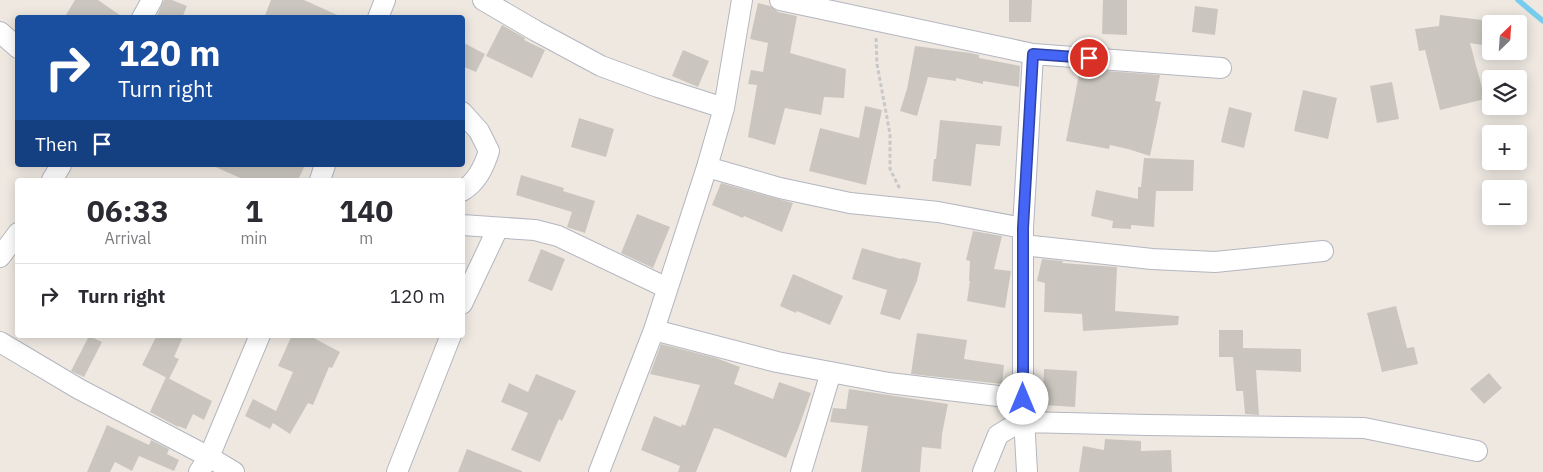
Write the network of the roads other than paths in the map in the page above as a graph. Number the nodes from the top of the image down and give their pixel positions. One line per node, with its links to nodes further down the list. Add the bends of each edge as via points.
1 (152, 0): 6 (street)
2 (384, 0): 7 (street)
3 (483, 0): 12 (street, via 602,66)
4 (742, 0): 12 (street)
5 (780, 0): 10 (street)
6 (144, 15)
7 (379, 15)
8 (0, 32): 9 (street)
9 (15, 45)
10 (1033, 54): 11 (street); 18 (street)
11 (1221, 68)
12 (724, 108): 14 (street)
13 (465, 115): 15 (street, via 479,131 489,151 484,168)
14 (707, 167): 18 (street, via 780,188 850,203 938,212); 22 (street)
15 (465, 189)
16 (465, 225): 17 (street)
17 (498, 228): 22 (street, via 535,230 558,236); 23 (street)
18 (1023, 236): 20 (street, via 1152,259 1215,262); 29 (street)
19 (15, 237): 21 (street)
20 (1323, 250)
21 (0, 257)
22 (668, 288): 24 (street)
23 (465, 298)
24 (654, 330): 28 (street, via 777,362); 35 (street)
25 (259, 338): 32 (street)
26 (450, 338): 34 (street)
27 (0, 342): 32 (street)
28 (831, 372): 29 (street, via 889,383); 36 (street)
29 (1023, 399): 30 (street)
30 (1024, 422): 31 (street, via 1364,428); 37 (street, via 998,435); 38 (street)
31 (1477, 451)
32 (204, 465): 33 (street)
33 (234, 472)
34 (397, 472)
35 (599, 472)
36 (801, 472)
37 (983, 472)
38 (1027, 472)

